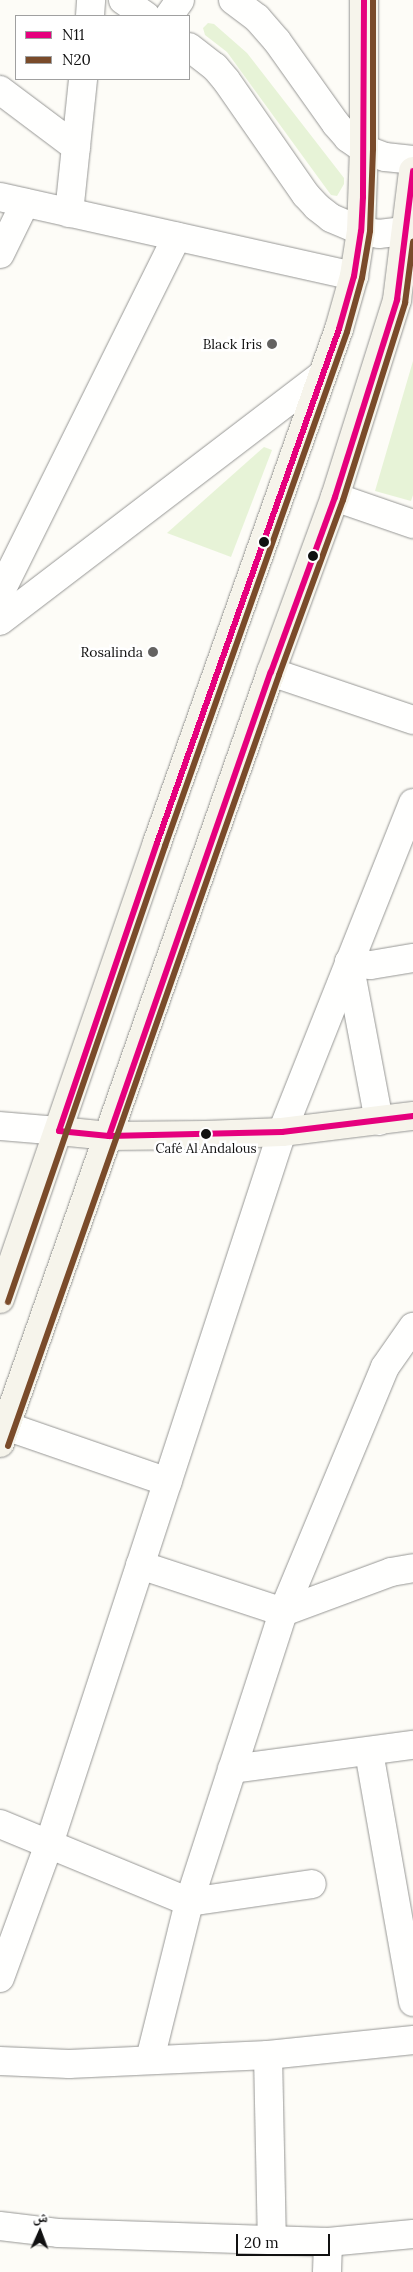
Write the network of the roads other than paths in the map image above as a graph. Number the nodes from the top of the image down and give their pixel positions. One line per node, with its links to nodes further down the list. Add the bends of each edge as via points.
1 (92, 0): 6 (street)
2 (123, 0): 7 (street)
3 (180, 0): 8 (street)
4 (232, 0): 13 (street, via 256,18 272,36 336,124)
5 (364, 0): 13 (main road)
6 (90, 15)
7 (145, 15)
8 (170, 15)
9 (190, 48): 18 (street, via 226,80 317,207 331,218)
10 (83, 80): 12 (street)
11 (0, 90): 12 (street)
12 (76, 147): 17 (street)
13 (364, 149): 14 (street, via 385,157); 18 (main road)
14 (413, 160)
15 (413, 171): 19 (main road)
16 (12, 200): 17 (street); 21 (street)
17 (69, 213): 20 (street)
18 (361, 231): 19 (street, via 379,234); 22 (main road)
19 (410, 231): 24 (main road, via 397,300)
20 (177, 237): 22 (street); 26 (street)
21 (0, 254)
22 (354, 276): 23 (main road)
23 (322, 375): 26 (street); 35 (main road)
24 (335, 497): 25 (street); 27 (main road)
25 (413, 524)
26 (1, 611)
27 (271, 672): 28 (street); 37 (main road)
28 (413, 720)
29 (413, 803): 31 (street)
30 (413, 958): 31 (street, via 371,965)
31 (349, 962): 33 (street); 36 (street)
32 (413, 1116): 33 (main road)
33 (379, 1121): 36 (main road)
34 (0, 1126): 35 (street)
35 (59, 1131): 37 (main road); 38 (main road)
36 (282, 1132): 37 (main road); 41 (street)
37 (109, 1136): 40 (main road)
38 (0, 1299)
39 (413, 1327): 44 (street, via 384,1367)
40 (3, 1434): 41 (street)
41 (168, 1482): 42 (street)
42 (140, 1566): 44 (street); 49 (street)
43 (413, 1568): 44 (street, via 391,1572)
44 (283, 1612): 47 (street)
45 (413, 1745): 46 (street)
46 (369, 1752): 47 (street); 53 (street)
47 (232, 1769): 51 (street)
48 (0, 1824): 49 (street)
49 (49, 1844): 51 (street); 52 (street)
50 (312, 1884): 51 (street)
51 (189, 1902): 56 (street)
52 (0, 1978)
53 (413, 2002)
54 (413, 2040): 55 (street)
55 (268, 2055): 56 (street); 60 (street)
56 (150, 2059): 57 (street, via 69,2064)
57 (0, 2061)
58 (0, 2226): 60 (street, via 58,2234)
59 (413, 2234): 61 (street)
60 (272, 2239): 61 (street)
61 (328, 2242): 62 (street)
62 (327, 2272)

